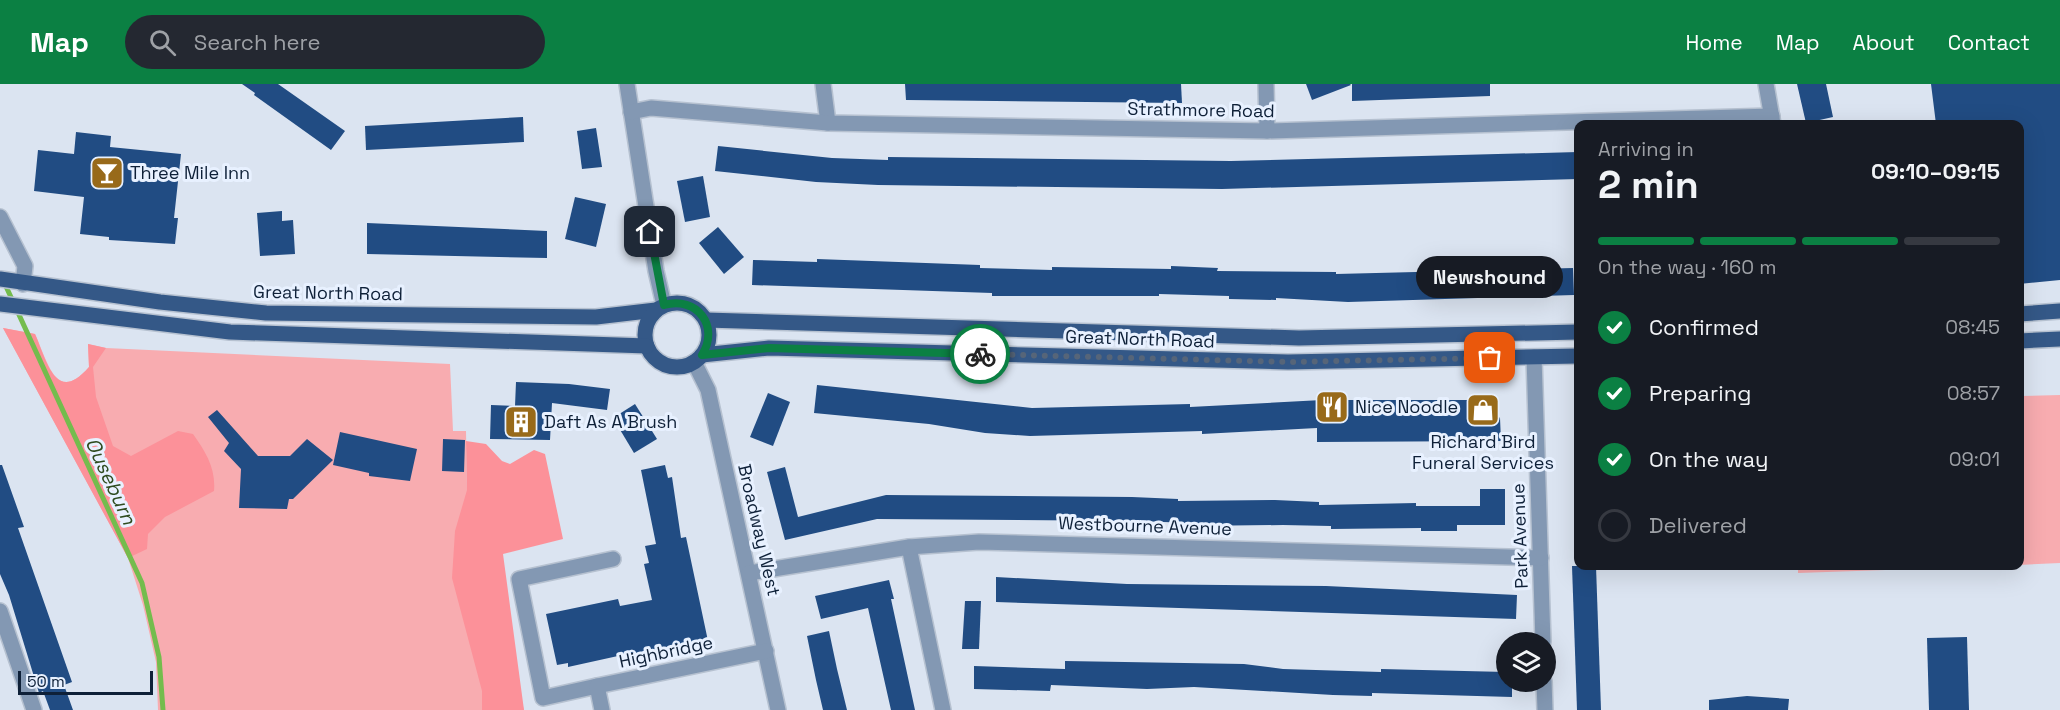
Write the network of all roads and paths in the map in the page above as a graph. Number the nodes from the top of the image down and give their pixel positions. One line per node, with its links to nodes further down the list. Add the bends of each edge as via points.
1 (627, 84): 5 (street)
2 (823, 84): 7 (street)
3 (1266, 84): 9 (street)
4 (1766, 84): 6 (street)
5 (631, 112): 7 (street, Strathmore Road, via 651,108); 14 (street)
6 (1772, 120)
7 (828, 123): 9 (street, Strathmore Road)
8 (1574, 124): 9 (street, Strathmore Road)
9 (1267, 131)
10 (0, 217): 12 (street, via 25,266)
11 (0, 279): 12 (main road, Great North Road)
12 (23, 284): 14 (main road, Great North Road, via 266,313 596,317)
13 (0, 304): 21 (main road, via 160,325 283,335)
14 (660, 307): 17 (main road, Great North Road, via 674,302 692,306); 21 (main road, via 645,327)
15 (2060, 311): 16 (main road)
16 (2024, 314)
17 (706, 320): 18 (main road, Great North Road, via 1299,338); 24 (main road, via 709,338)
18 (1574, 332)
19 (2060, 339): 20 (main road)
20 (2024, 341)
21 (647, 346): 24 (main road, Great North Road, via 661,363 672,367)
22 (1574, 356): 23 (main road, Great North Road)
23 (1534, 357): 24 (main road, Great North Road, via 1288,362 769,348); 26 (street, Park Avenue)
24 (698, 359): 28 (street, Broadway West)
25 (909, 547): 26 (street, Westbourne Avenue, via 1024,542); 28 (street, Westbourne Avenue); 37 (street)
26 (1541, 558): 30 (street, Park Avenue)
27 (613, 560): 32 (street, Highbridge, via 519,579 543,698)
28 (749, 573): 31 (street, Broadway West)
29 (0, 611): 34 (street)
30 (1543, 632)
31 (766, 651): 32 (street, Highbridge); 36 (street, Broadway West)
32 (597, 686): 35 (street)
33 (1544, 692): 38 (street)
34 (34, 710)
35 (602, 710)
36 (778, 710)
37 (943, 710)
38 (1545, 710)

